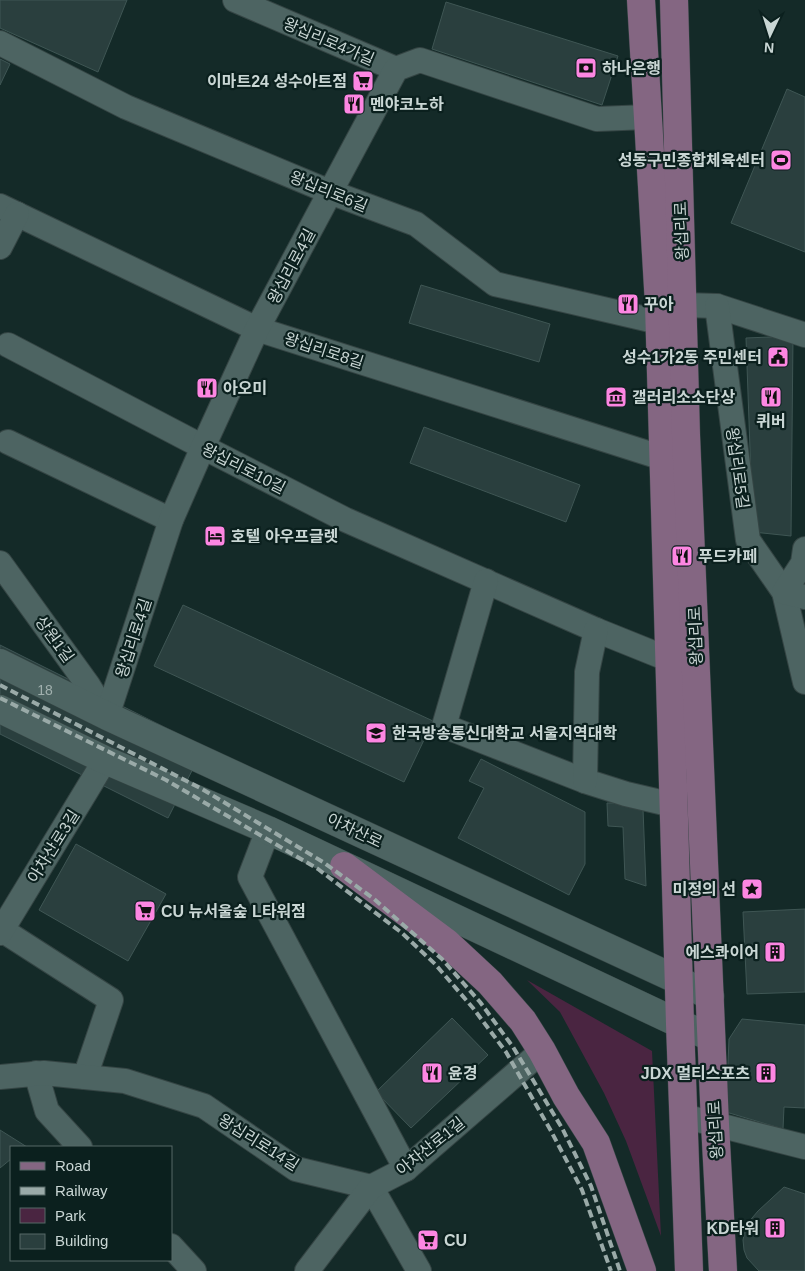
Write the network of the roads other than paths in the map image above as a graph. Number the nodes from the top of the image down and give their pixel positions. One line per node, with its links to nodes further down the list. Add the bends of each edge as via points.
1 (235, 0): 5 (street, 왕십리로4가길)
2 (641, 0): 6 (main road, 왕십리로)
3 (674, 0): 10 (main road, 왕십리로)
4 (0, 43): 7 (street, 왕십리로6길, via 126,107)
5 (396, 69): 6 (street, via 420,60 597,119); 7 (street, 왕십리로4길)
6 (648, 117): 12 (main road, 왕십리로)
7 (330, 192): 12 (street, 왕십리로6길, via 416,224 495,284); 13 (street, 왕십리로4길)
8 (9, 210): 9 (street); 13 (street, 왕십리로8길)
9 (0, 247)
10 (684, 305): 11 (street); 37 (main road, 왕십리로, via 686,435)
11 (717, 306): 14 (street); 23 (street, 왕십리로5길, via 748,540)
12 (659, 322): 18 (main road, 왕십리로)
13 (257, 329): 17 (street, 왕십리로4길); 18 (street, 왕십리로8길)
14 (805, 335)
15 (8, 345): 17 (street, 왕십리로10길)
16 (8, 442): 19 (street)
17 (202, 447): 19 (street, 왕십리로4길); 22 (street, 왕십리로10길, via 346,520)
18 (663, 458): 25 (main road, 왕십리로)
19 (171, 520): 29 (street, 왕십리로4길)
20 (805, 549): 23 (street)
21 (0, 563): 29 (street, 상원1길)
22 (486, 581): 24 (street, 왕십리로10길); 31 (street, via 444,726)
23 (795, 594): 27 (street, 왕십리로5길)
24 (596, 630): 25 (street, 왕십리로10길); 31 (street, via 587,672)
25 (668, 659): 32 (main road, 왕십리로)
26 (0, 663): 29 (main road, 아차산로)
27 (805, 682)
28 (0, 709): 30 (main road)
29 (107, 716): 36 (main road, 아차산로)
30 (106, 760): 33 (main road); 35 (street, 아차산로3길)
31 (585, 781): 32 (street)
32 (673, 805): 36 (main road, 왕십리로)
33 (268, 830): 34 (main road); 48 (street, via 250,877)
34 (344, 866): 38 (main road); 40 (main road, via 448,943 523,1021)
35 (1, 931): 43 (street, via 111,1000)
36 (678, 980): 37 (main road, 아차산로); 38 (main road, 왕십리로)
37 (710, 996): 39 (main road, 왕십리로)
38 (680, 1024): 39 (main road); 44 (main road, 왕십리로)
39 (711, 1037): 45 (main road, 왕십리로)
40 (542, 1051): 48 (street, 아차산로1길); 54 (main road, via 596,1143)
41 (36, 1074): 42 (street, 왕십리로14길); 43 (street, 왕십리로14길); 46 (street, via 47,1112)
42 (0, 1076)
43 (85, 1077): 49 (street, 왕십리로14길, via 125,1081 204,1106 296,1169)
44 (682, 1116): 45 (street); 55 (main road, 왕십리로)
45 (715, 1124): 47 (street); 56 (main road, 왕십리로)
46 (79, 1146)
47 (805, 1147)
48 (406, 1169): 49 (street, 아차산로1길)
49 (371, 1187): 52 (street, 아차산로1길); 53 (street)
50 (172, 1247): 51 (street)
51 (194, 1271)
52 (307, 1271)
53 (419, 1271)
54 (642, 1271)
55 (689, 1271)
56 (723, 1271)

